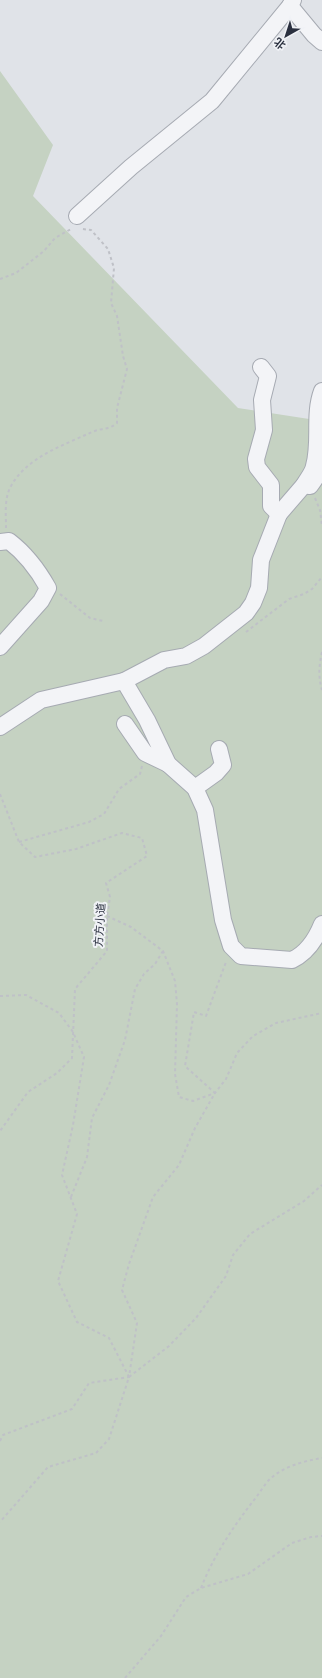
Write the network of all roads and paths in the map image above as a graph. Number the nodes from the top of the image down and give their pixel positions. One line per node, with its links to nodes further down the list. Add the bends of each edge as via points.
1 (292, 3): 2 (street, via 314,35); 3 (street, via 212,100 131,167)
2 (322, 42)
3 (75, 222): 4 (path, via 16,273); 11 (path, via 91,230 108,249 114,268 111,303 117,316 122,356 127,369 117,408 116,423 111,428 96,430 45,454 23,470 11,486)
4 (0, 279)
5 (261, 367): 9 (street, via 268,376 262,400 264,430 258,446 257,467 271,485 271,506)
6 (322, 392): 8 (street, via 317,404 317,449)
7 (322, 460): 8 (street, via 320,471)
8 (307, 486): 9 (street); 10 (path, via 320,510)
9 (279, 514): 18 (street, via 262,560 259,588 246,613 204,646 186,656 164,660)
10 (322, 526)
11 (2, 542): 13 (street, via 9,541 24,554 40,573)
12 (322, 577): 15 (path, via 312,589 289,600)
13 (48, 588): 14 (path, via 60,594 90,618); 16 (street)
14 (103, 622)
15 (245, 632)
16 (0, 647)
17 (322, 652): 19 (path, via 318,668)
18 (124, 681): 21 (street, via 41,700); 24 (street, via 147,720)
19 (322, 690)
20 (125, 724): 23 (street)
21 (0, 726)
22 (219, 749): 25 (street, via 223,765)
23 (145, 753): 24 (street); 27 (path, via 140,774 119,789 104,814 89,822)
24 (168, 764): 25 (street)
25 (195, 788): 30 (street, via 205,810 223,920)
26 (0, 794): 27 (path, 方方小道)
27 (19, 842): 28 (path, 方方小道, via 35,857 76,849 122,833 142,838 147,856 106,883 110,897)
28 (107, 916): 31 (path, via 131,927); 34 (path, 方方小道, via 107,951 75,989)
29 (322, 924): 30 (street, via 317,936 306,950 292,960 241,956)
30 (231, 946): 35 (path, via 206,1016 194,1012 185,1066)
31 (163, 951): 35 (path, via 175,981 175,1074 179,1097 193,1101); 38 (path, via 135,989 125,1040 109,1085 92,1118 87,1157)
32 (0, 996): 34 (path, via 26,995 58,1013)
33 (322, 1013): 35 (path, via 276,1023 253,1036 237,1053 226,1079)
34 (73, 1032): 36 (path, 方方小道, via 72,1058 28,1092); 38 (path, via 84,1057 62,1175)
35 (215, 1093): 39 (path, via 195,1128 179,1165 153,1197 129,1264 122,1290 137,1323)
36 (0, 1131)
37 (322, 1185): 39 (path, via 304,1201 250,1234 233,1255 226,1276 196,1318 169,1346)
38 (71, 1198): 39 (path, via 76,1214 58,1281 77,1322 109,1338)
39 (129, 1377): 40 (path, via 89,1383 72,1409 4,1435); 42 (path, via 109,1439 96,1453 48,1467)
40 (0, 1441)
41 (322, 1458): 44 (path, via 304,1461 270,1479 233,1526)
42 (0, 1522)
43 (322, 1536): 44 (path, via 292,1544 248,1574)
44 (201, 1588): 45 (path, via 186,1597 160,1636)
45 (125, 1678)

